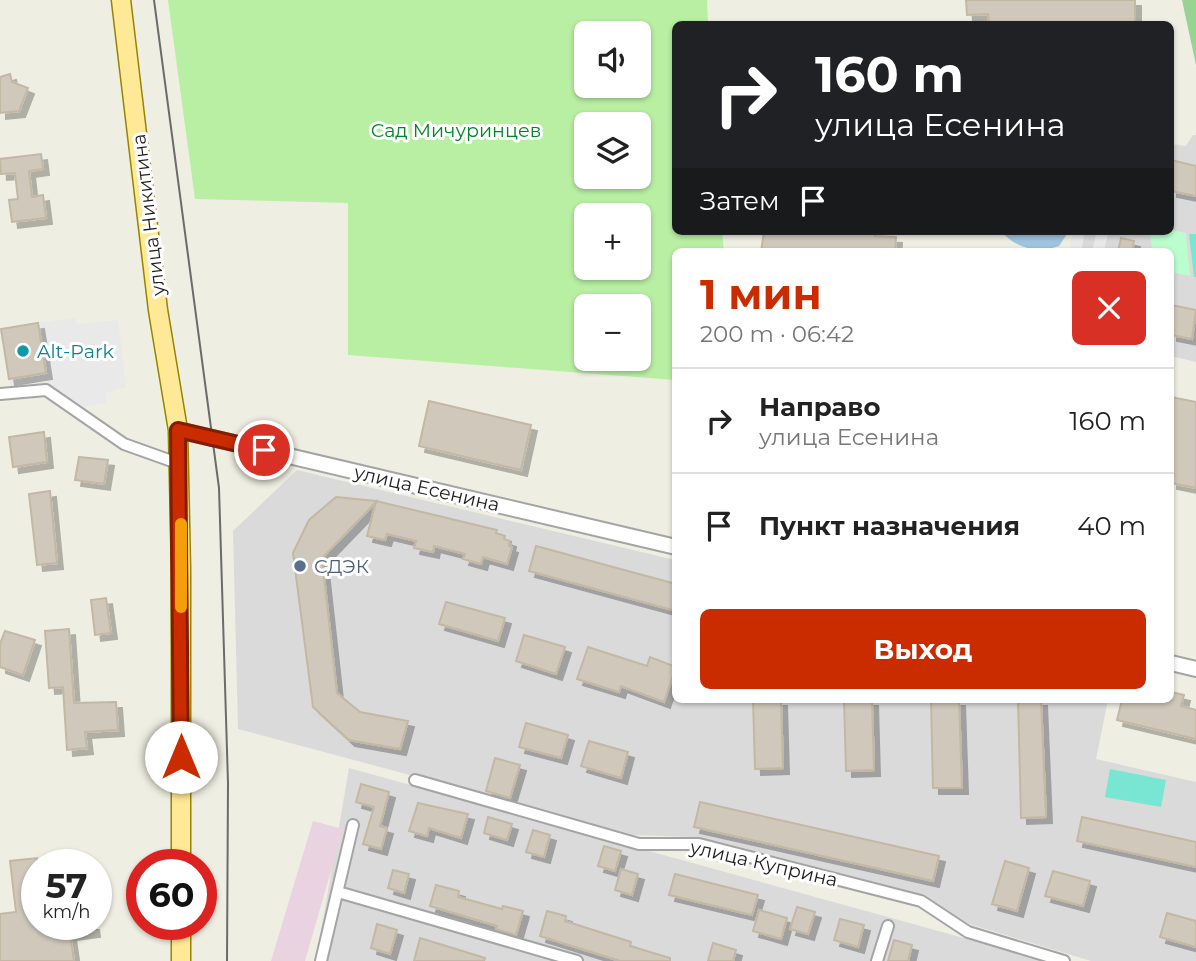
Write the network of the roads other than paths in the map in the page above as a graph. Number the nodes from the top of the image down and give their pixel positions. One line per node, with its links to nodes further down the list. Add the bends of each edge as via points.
1 (121, 0): 3 (main road, улица Никитина)
2 (0, 394): 4 (street, via 46,390 124,444)
3 (178, 430): 4 (main road, улица Никитина); 5 (street, улица Есенина)
4 (180, 464): 10 (main road, улица Никитина)
5 (672, 546)
6 (1174, 664): 7 (street)
7 (1196, 669)
8 (415, 780): 18 (street, улица Куприна, via 639,844 699,844 921,901 968,932)
9 (353, 825): 11 (street)
10 (181, 849)
11 (338, 892): 15 (street); 16 (street)
12 (888, 926): 17 (street)
13 (181, 940): 14 (main road)
14 (181, 961)
15 (321, 961)
16 (577, 961)
17 (877, 961)
18 (1064, 961)

